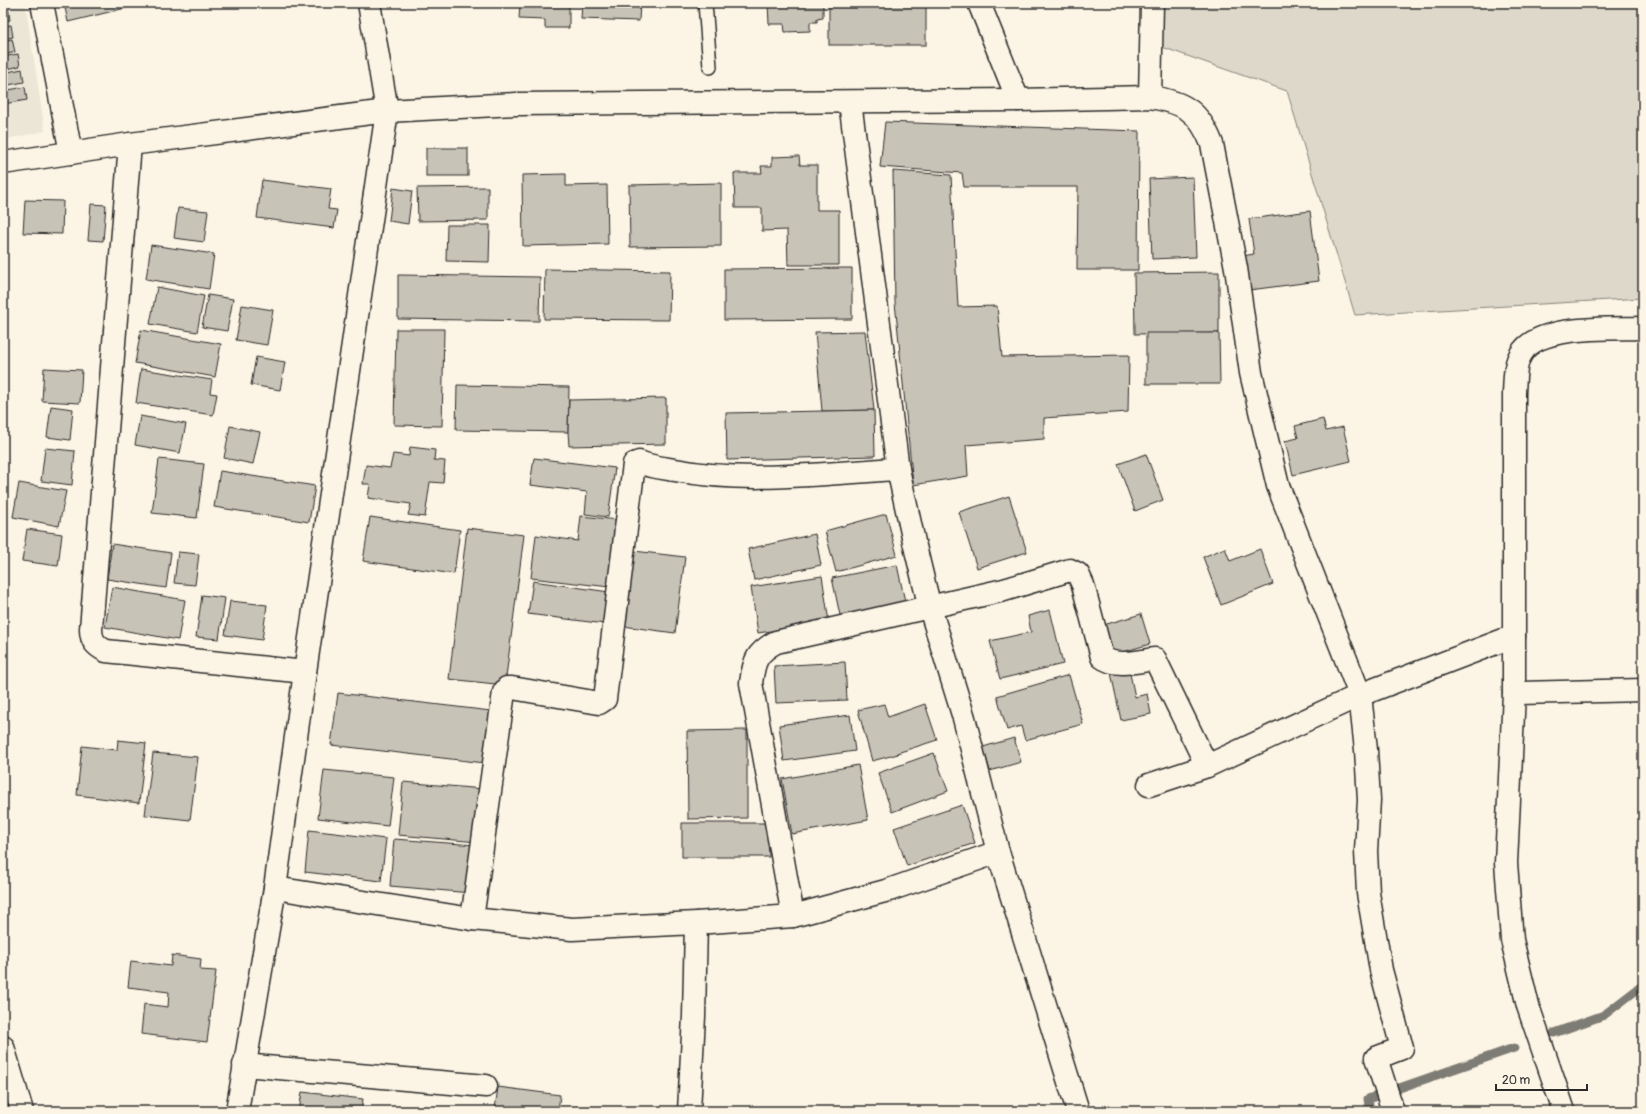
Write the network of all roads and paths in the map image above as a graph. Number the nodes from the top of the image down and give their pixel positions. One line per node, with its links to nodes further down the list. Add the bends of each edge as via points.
1 (42, 3): 12 (main road)
2 (369, 3): 10 (main road)
3 (705, 3): 6 (lane)
4 (979, 3): 8 (main road)
5 (1152, 3): 7 (main road)
6 (710, 67)
7 (1150, 97): 8 (main road); 21 (main road, via 1183,106 1197,116 1212,144 1236,268 1251,373 1278,486)
8 (1018, 100): 9 (main road)
9 (850, 102): 10 (main road, via 516,104); 15 (main road)
10 (387, 111): 11 (main road); 18 (main road)
11 (130, 144): 12 (main road); 18 (main road, via 91,637 98,647 106,651)
12 (71, 153): 13 (main road)
13 (3, 163)
14 (1643, 328): 17 (main road, via 1559,332 1541,337 1521,353 1516,365 1514,393)
15 (898, 469): 16 (main road); 27 (main road, via 769,477 702,476 639,462 634,464 605,699 598,703 512,688 504,692)
16 (930, 608): 22 (main road, via 1004,590 1070,570 1078,574 1102,657 1117,663 1155,659); 24 (main road, via 964,718); 26 (main road, via 776,642 764,648 757,658 751,683)
17 (1514, 636): 20 (main road); 21 (main road)
18 (305, 672): 25 (main road)
19 (1643, 690): 20 (main road)
20 (1514, 693): 37 (main road, via 1506,863 1512,940 1528,1006)
21 (1360, 695): 22 (main road); 36 (main road, via 1369,800 1366,851 1368,893 1381,970 1402,1048 1376,1058)
22 (1207, 766): 23 (main road)
23 (1149, 785)
24 (998, 852): 26 (main road, via 889,890); 35 (main road)
25 (275, 888): 27 (main road); 30 (main road)
26 (793, 916): 28 (main road)
27 (472, 919): 28 (main road, via 572,929)
28 (696, 923): 34 (main road)
29 (3, 1047): 32 (main road)
30 (244, 1065): 31 (main road); 33 (main road)
31 (486, 1086)
32 (22, 1111)
33 (237, 1111)
34 (689, 1111)
35 (1078, 1111)
36 (1393, 1111)
37 (1564, 1111)

